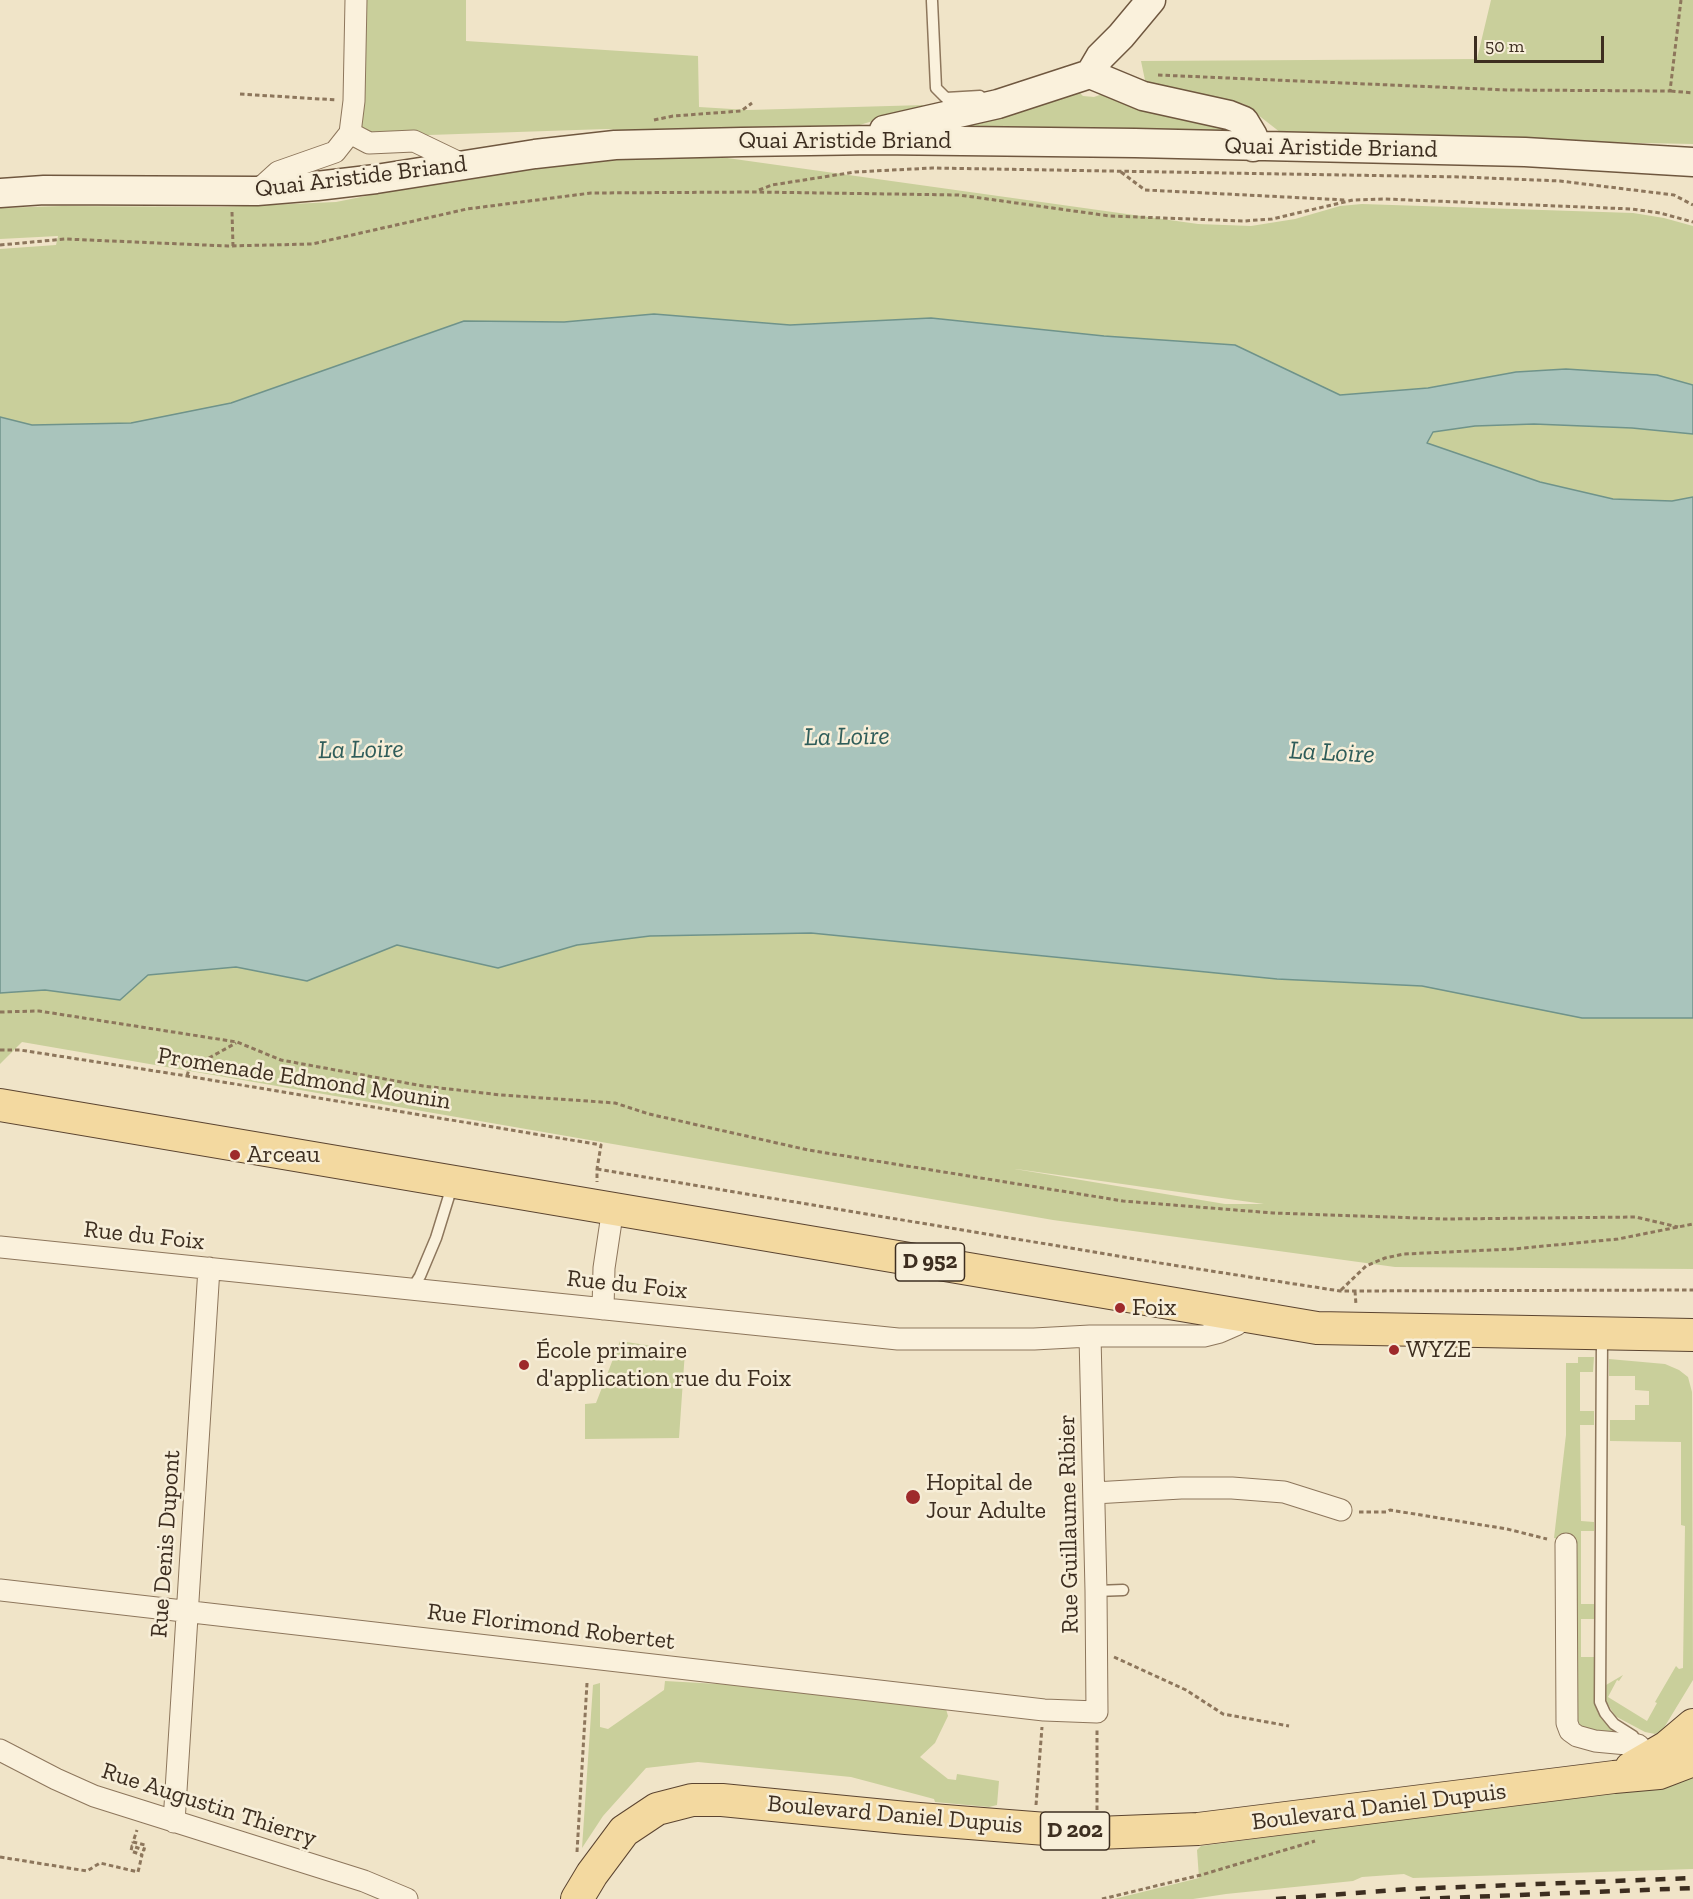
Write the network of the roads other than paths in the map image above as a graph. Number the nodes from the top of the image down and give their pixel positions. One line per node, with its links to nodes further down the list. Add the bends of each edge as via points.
1 (356, 0): 6 (street)
2 (1151, 0): 4 (main road, via 1100,57)
3 (932, 1): 5 (lane, via 936,88 946,98 990,96)
4 (1090, 74): 5 (main road); 8 (main road, via 1143,96 1244,121)
5 (998, 104): 7 (main road, via 913,122 880,132)
6 (350, 133): 10 (street, via 369,143 414,141); 12 (street, via 335,152 278,172)
7 (876, 140): 8 (main road, Quai Aristide Briand); 10 (main road, Quai Aristide Briand, via 615,145)
8 (1253, 147): 9 (main road, Quai Aristide Briand, via 1525,152)
9 (1693, 162)
10 (464, 165): 12 (main road, Quai Aristide Briand)
11 (0, 193): 12 (main road, Quai Aristide Briand, via 44,190)
12 (244, 196)
13 (0, 1105): 14 (main road, D 952)
14 (453, 1182): 15 (main road, D 952); 18 (lane, via 436,1238)
15 (613, 1208): 19 (street, via 604,1268); 20 (main road, D 952)
16 (0, 1247): 17 (street, Rue du Foix)
17 (209, 1268): 18 (street, Rue du Foix); 31 (street, Rue Denis Dupont)
18 (412, 1289): 19 (street, Rue du Foix)
19 (603, 1309): 23 (street, Rue du Foix, via 898,1339)
20 (1246, 1317): 21 (main road, D 952, via 1317,1328); 23 (street, Rue du Foix, via 1204,1336)
21 (1602, 1334): 22 (main road, D 952); 35 (lane, via 1600,1702 1614,1724 1633,1736)
22 (1678, 1335): 24 (main road)
23 (1090, 1336): 25 (street, Rue Guillaume Ribier)
24 (1693, 1353)
25 (1094, 1493): 26 (street, via 1181,1488 1284,1492); 30 (street, Rue Guillaume Ribier)
26 (1341, 1510)
27 (1566, 1544): 35 (street, via 1570,1731)
28 (0, 1590): 31 (street, Rue Florimond Robertet)
29 (1123, 1590): 30 (lane)
30 (1096, 1591): 32 (street, Rue Guillaume Ribier)
31 (187, 1611): 32 (street, Rue Florimond Robertet); 37 (street, Rue Denis Dupont)
32 (1097, 1717)
33 (1693, 1725): 35 (main road, Boulevard Daniel Dupuis / D 202)
34 (0, 1750): 37 (street, Rue Augustin Thierry, via 94,1796)
35 (1649, 1759): 36 (main road, Boulevard Daniel Dupuis / D 202); 39 (main road, Boulevard Daniel Dupuis / D 202, via 1614,1778 1198,1829 1097,1833 692,1800 657,1809 624,1831)
36 (1693, 1760)
37 (174, 1822): 38 (street, Rue Augustin Thierry, via 364,1881)
38 (407, 1899)
39 (577, 1899)

